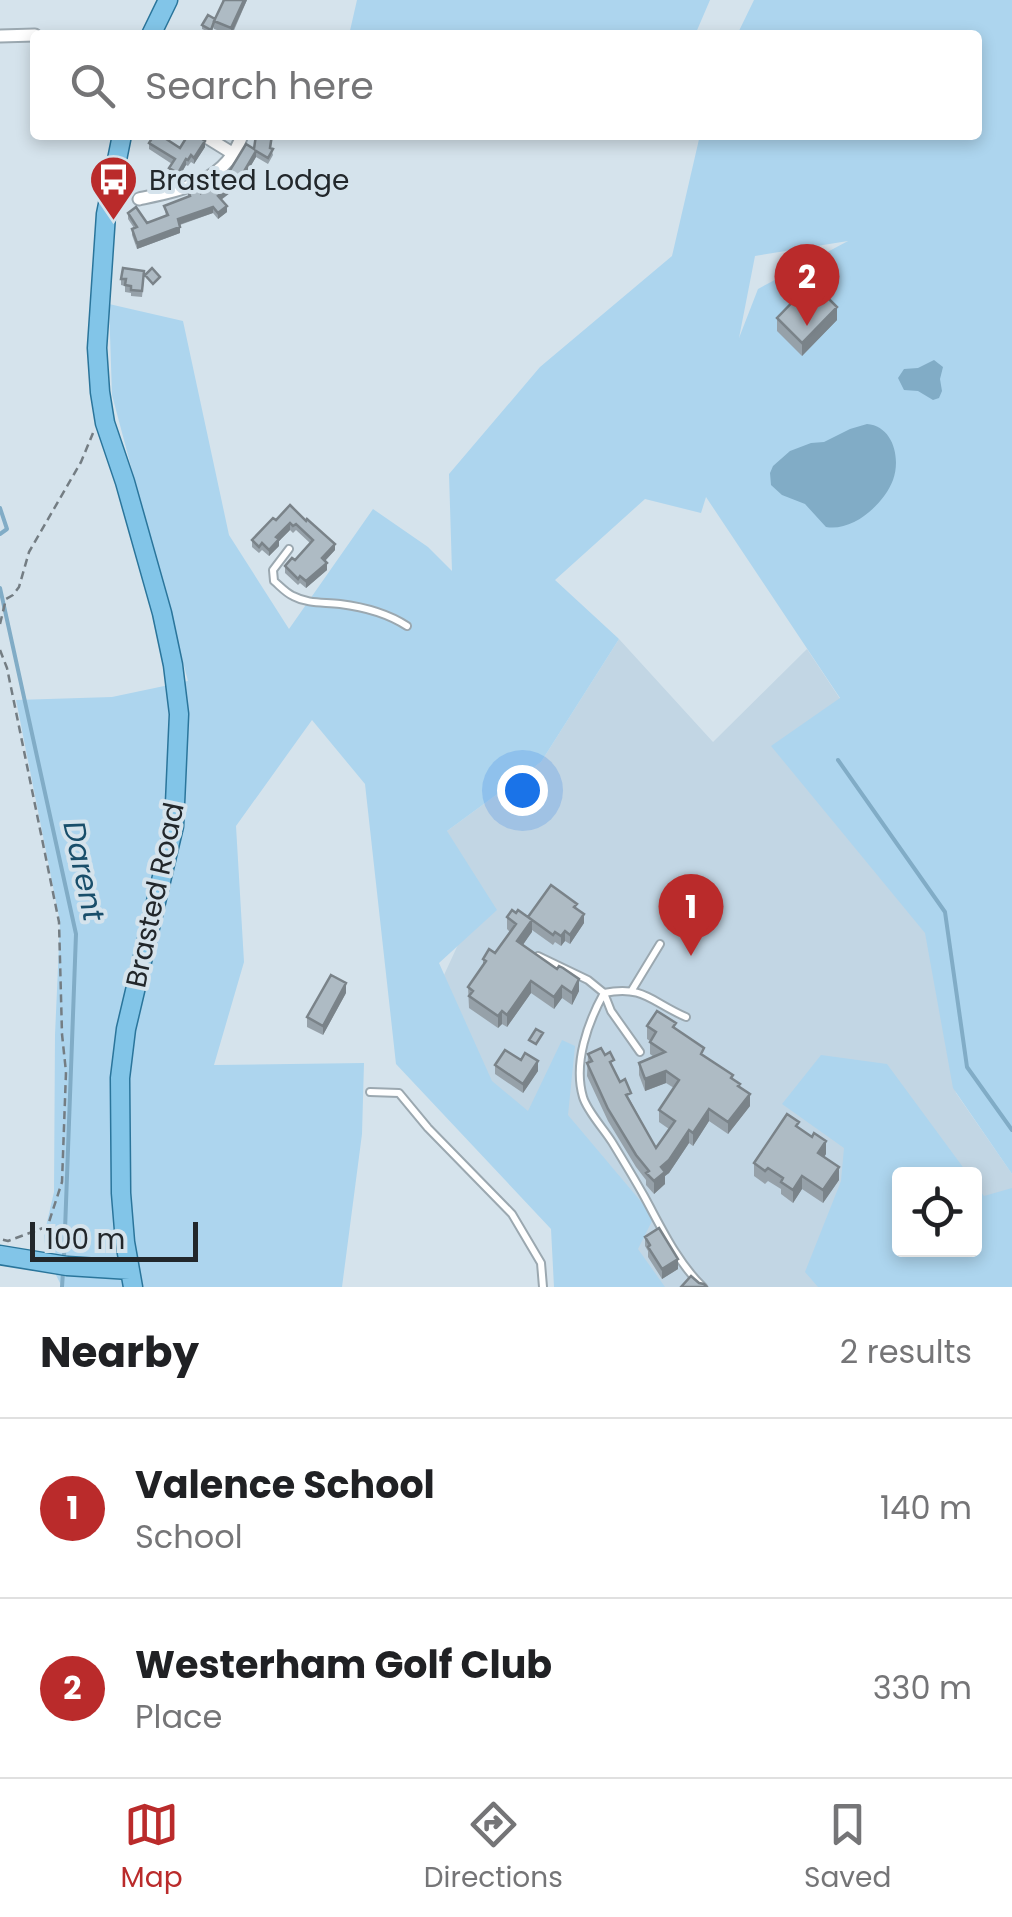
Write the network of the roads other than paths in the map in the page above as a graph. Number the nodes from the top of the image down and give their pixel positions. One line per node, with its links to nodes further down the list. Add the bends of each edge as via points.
1 (168, 0): 2 (main road)
2 (153, 30)
3 (0, 36): 4 (street)
4 (30, 36)
5 (121, 140): 20 (main road, Brasted Road, via 106,214 100,392 162,613 179,714 174,826 120,1078 121,1193)
6 (211, 140): 8 (street)
7 (239, 140): 8 (street)
8 (232, 153): 9 (street, via 199,184)
9 (139, 199)
10 (289, 548): 11 (lane, via 273,570 274,582 292,596 380,612)
11 (407, 626)
12 (660, 944): 14 (lane)
13 (532, 953): 15 (lane)
14 (632, 990): 15 (lane); 16 (lane)
15 (604, 992): 17 (lane); 22 (lane, via 584,1042 583,1100)
16 (686, 1018)
17 (640, 1052)
18 (370, 1092): 21 (lane, via 398,1093 512,1214 540,1263)
19 (0, 1255): 20 (main road)
20 (132, 1278)
21 (543, 1287)
22 (703, 1287)

